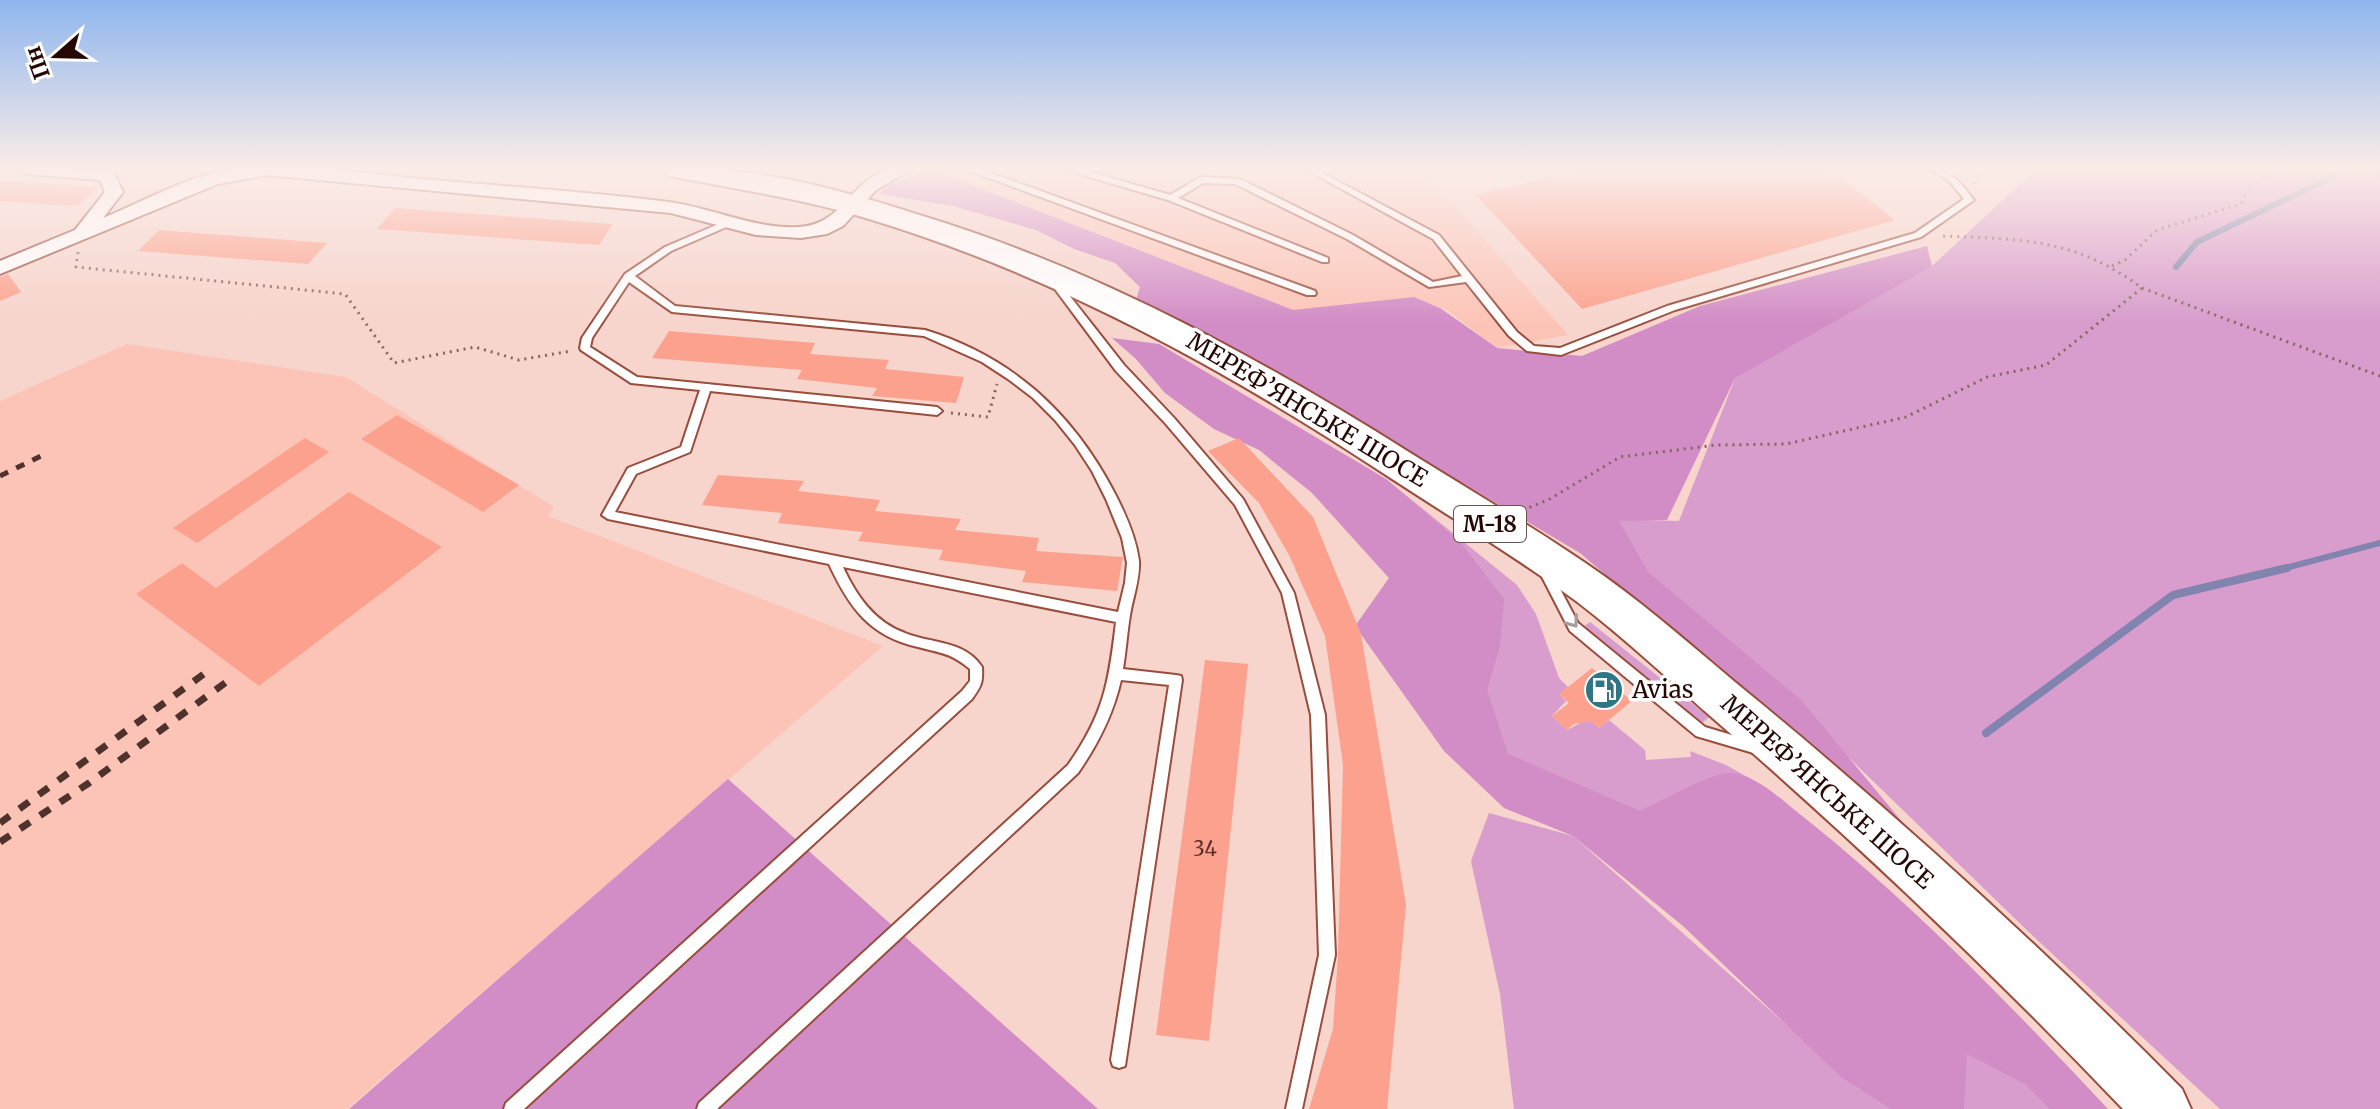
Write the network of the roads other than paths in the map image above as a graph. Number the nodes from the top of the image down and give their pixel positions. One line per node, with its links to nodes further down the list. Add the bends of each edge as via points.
1 (92, 221): 12 (street)
2 (115, 221): 12 (street)
3 (720, 221): 11 (street)
4 (836, 221): 11 (street, via 812,231)
5 (903, 221): 15 (highway, МЕРЕФ’ЯНСЬКЕ ШОСЕ / М-18)
6 (1114, 221): 18 (lane)
7 (1228, 221): 13 (lane)
8 (1317, 221): 17 (lane, via 1432,285)
9 (1406, 221): 17 (lane, via 1436,237)
10 (1939, 221): 17 (lane, via 1918,235 1671,308 1561,352 1531,349)
11 (728, 223): 16 (lane, via 668,249)
12 (81, 235): 14 (street)
13 (1325, 260)
14 (0, 268)
15 (1046, 271): 27 (lane, via 1120,368 1239,502 1288,593 1318,715 1327,955); 28 (highway, МЕРЕФ’ЯНСЬКЕ ШОСЕ / М-18, via 1178,332 1330,418 1611,604 1841,799)
16 (628, 276): 19 (lane, via 585,348 635,380); 22 (lane, via 672,309 925,333 964,346 1035,391 1072,431 1125,527 1133,564)
17 (1469, 278)
18 (1311, 293)
19 (706, 387): 20 (lane); 21 (lane, via 686,449 632,471 608,515)
20 (937, 411)
21 (834, 561): 22 (lane); 25 (lane, via 856,606 877,624 899,637 947,645 976,667 976,682)
22 (1123, 618): 23 (lane)
23 (1117, 674): 24 (lane, via 1176,680); 26 (lane, via 1096,737 1073,769)
24 (1119, 1060)
25 (512, 1109)
26 (705, 1109)
27 (1294, 1109)
28 (2162, 1109)

